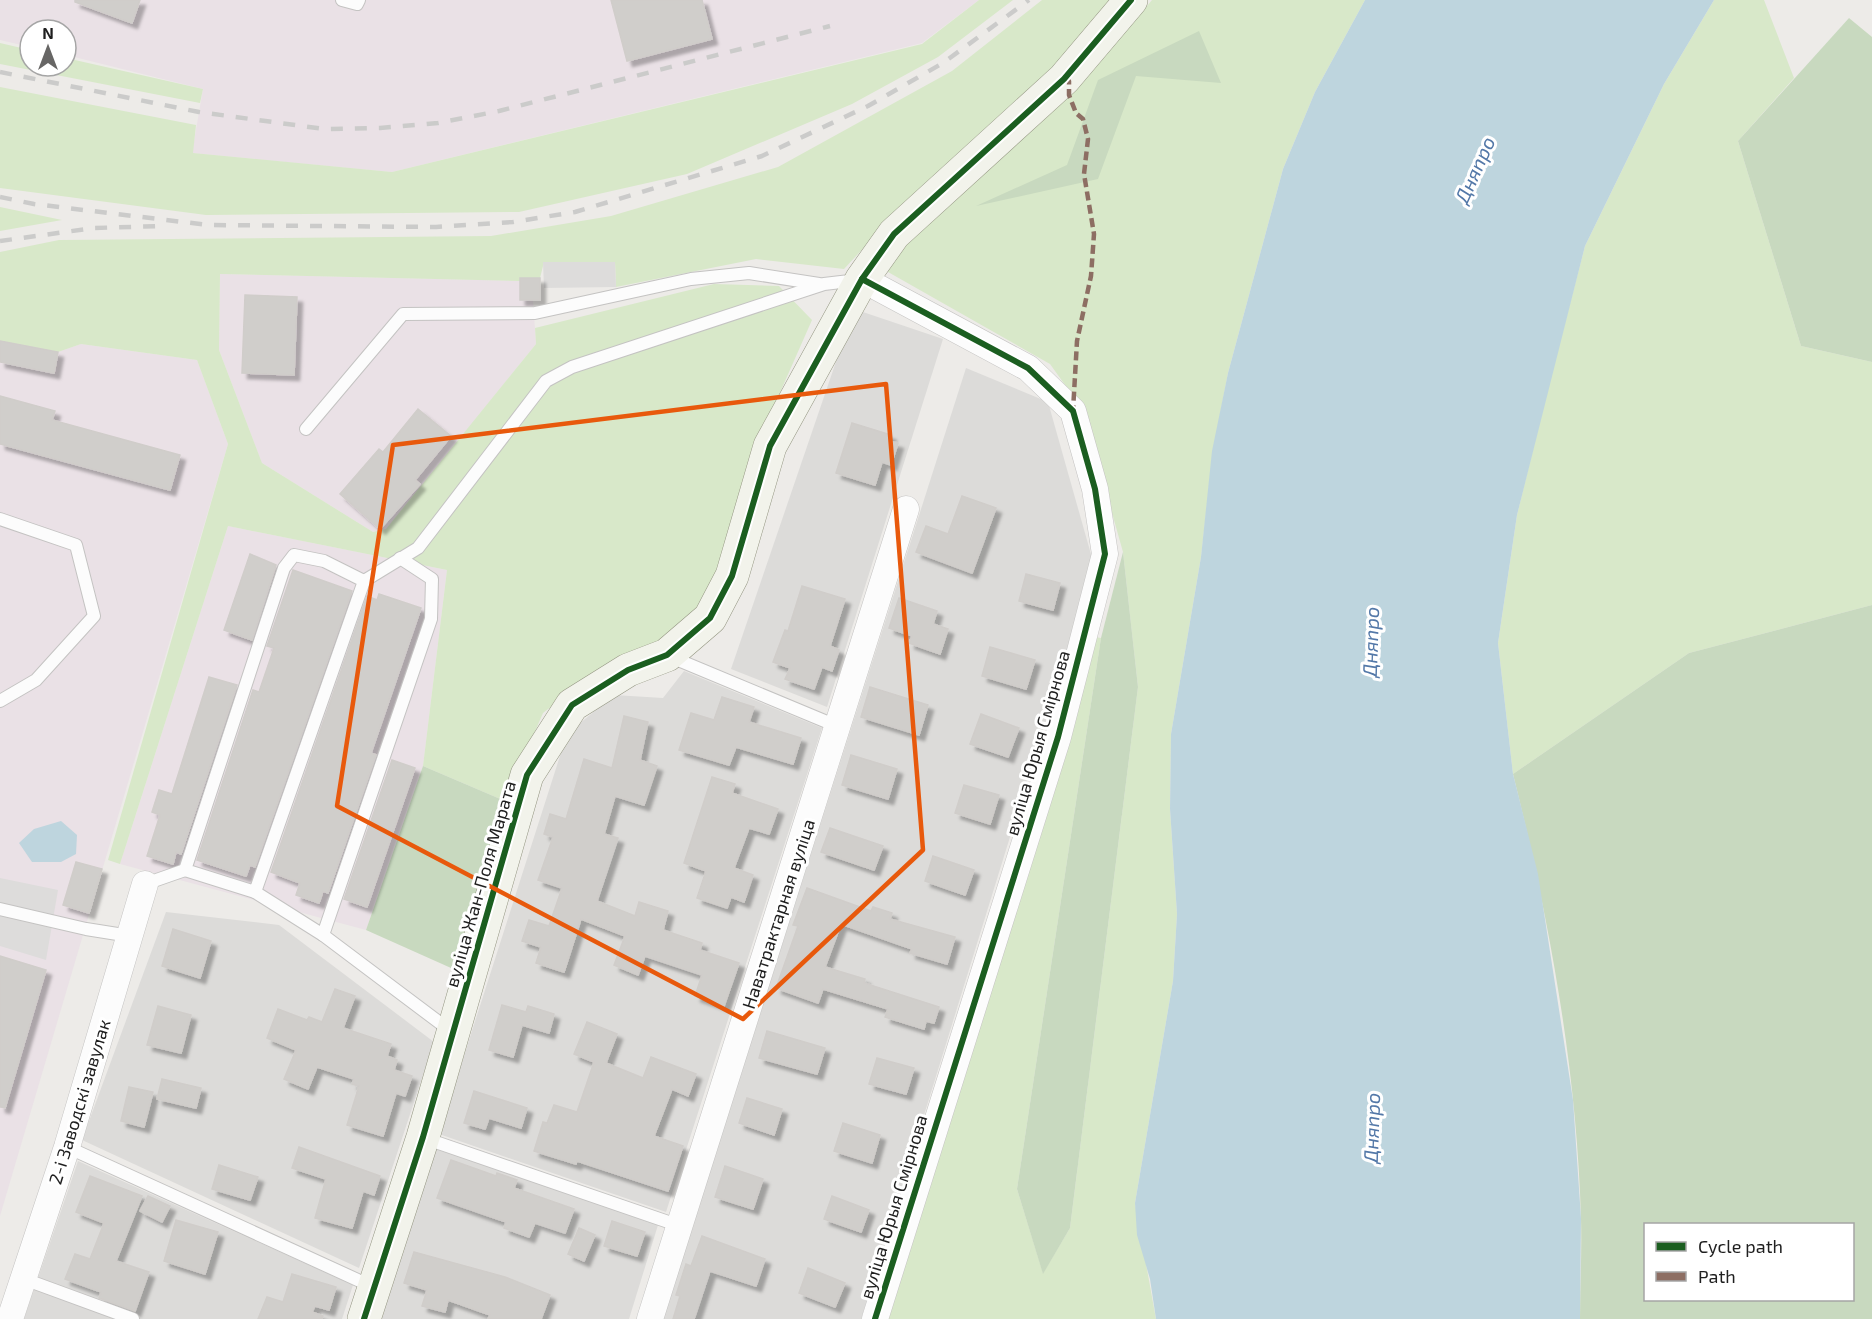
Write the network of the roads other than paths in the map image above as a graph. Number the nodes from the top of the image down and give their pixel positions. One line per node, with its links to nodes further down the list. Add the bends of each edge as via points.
1 (342, 0): 2 (lane, via 357,4)
2 (358, 0)
3 (1131, 0): 4 (street, вуліца Жан-Поля Марата, via 1064,79 894,234)
4 (862, 279): 5 (lane); 11 (street, вуліца Жан-Поля Марата, via 770,446 732,576 710,618); 30 (street, вуліца Юрыя Смірнова, via 1028,368 1073,411 1095,489 1105,554 1058,737)
5 (824, 284): 6 (lane, via 749,273 691,279 535,313 403,314); 9 (lane, via 572,367 546,381 418,548)
6 (306, 429)
7 (906, 509): 13 (street, Наватрактарная вуліца)
8 (0, 519): 12 (lane, via 76,545 94,616 36,680)
9 (400, 558): 10 (lane); 18 (lane, via 432,579 431,620)
10 (364, 581): 14 (lane, via 324,561 294,555 284,568); 16 (lane)
11 (667, 655): 13 (lane); 20 (street, вуліца Жан-Поля Марата, via 628,670 572,705 527,775)
12 (0, 701)
13 (839, 727): 23 (street, Наватрактарная вуліца)
14 (184, 870): 15 (lane); 16 (lane)
15 (145, 884): 19 (street, 2-і Заводскі завулак)
16 (255, 892): 18 (lane)
17 (0, 909): 19 (lane)
18 (323, 935): 20 (lane)
19 (130, 936): 22 (street, 2-і Заводскі завулак)
20 (454, 1034): 21 (street, вуліца Жан-Поля Марата)
21 (423, 1137): 23 (lane); 25 (street, вуліца Жан-Поля Марата)
22 (67, 1147): 24 (street, 2-і Заводскі завулак); 25 (lane)
23 (680, 1226): 29 (street, Наватрактарная вуліца)
24 (24, 1279): 26 (street, 2-і Заводскі завулак); 27 (lane)
25 (373, 1287): 28 (street, вуліца Жан-Поля Марата)
26 (10, 1319)
27 (133, 1319)
28 (364, 1319)
29 (650, 1319)
30 (875, 1319)

